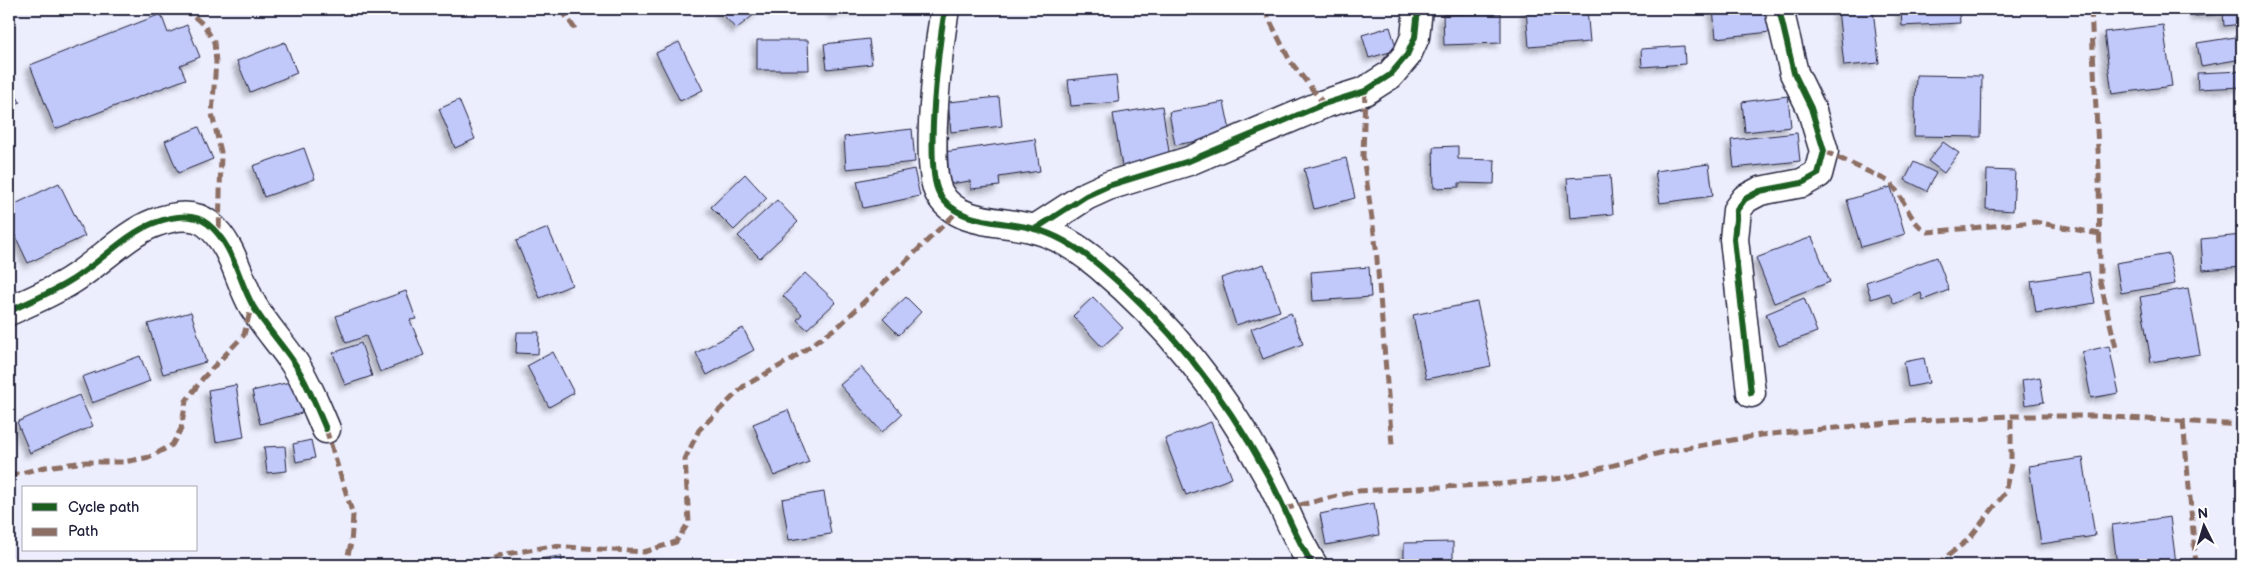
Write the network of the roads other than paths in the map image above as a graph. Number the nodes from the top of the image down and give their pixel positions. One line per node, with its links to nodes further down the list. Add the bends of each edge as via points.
1 (945, 9): 4 (street, via 933,148 933,171 938,191 958,212 982,220)
2 (1418, 9): 4 (street, via 1415,37 1408,55 1390,75 1365,91 1324,104 1189,161 1108,186 1086,196)
3 (1779, 9): 6 (street, via 1794,72 1811,108 1824,151 1818,174 1802,183 1760,191 1745,199 1737,210 1734,239)
4 (1036, 229): 8 (street, via 1076,249 1099,266 1146,308 1194,361 1247,436 1299,544)
5 (9, 311): 7 (street, via 69,282 152,224 190,217 207,223 219,236 239,270 252,304 297,368)
6 (1751, 393)
7 (326, 429)
8 (1313, 565)

